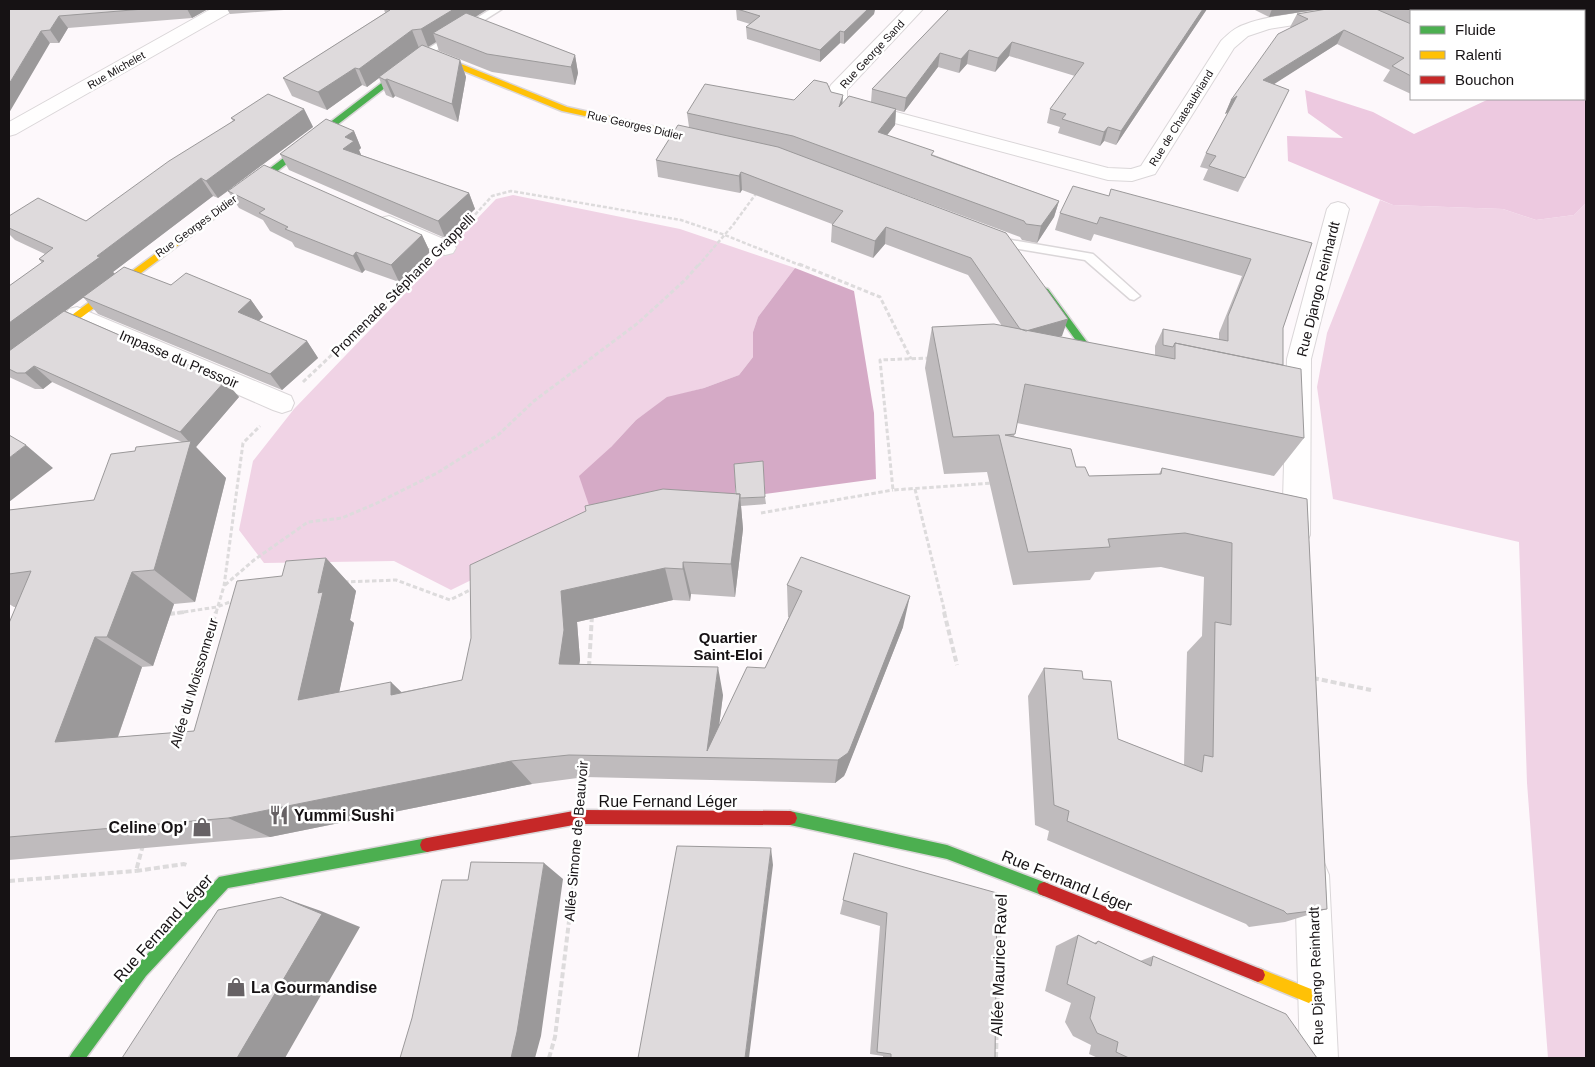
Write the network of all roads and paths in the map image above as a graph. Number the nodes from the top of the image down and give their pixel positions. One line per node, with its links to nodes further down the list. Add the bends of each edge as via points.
1 (223, 9): 7 (street, Rue Michelet)
2 (497, 9): 5 (lane)
3 (912, 9): 6 (street, Rue George Sand, via 838,89)
4 (1367, 13): 6 (street, Rue de Chateaubriand, via 1266,24 1242,32 1227,45 1148,170 1132,175 1108,174)
5 (426, 53): 8 (street, Rue Georges Didier, via 565,109); 18 (street, Rue Georges Didier, via 281,175)
6 (838, 102)
7 (9, 130)
8 (718, 143)
9 (760, 189): 12 (path)
10 (1338, 209): 28 (street, Rue Django Reinhardt, via 1299,359 1292,400)
11 (372, 215): 14 (street)
12 (725, 234): 14 (path, Promenade Stéphane Grappelli, via 682,220 512,190 492,196); 20 (path, Promenade Stéphane Grappelli, via 880,297); 30 (path, via 686,279 638,323 534,401 498,435 437,473 375,504 342,518 308,522)
13 (1007, 242): 15 (street); 17 (lane, via 1089,256)
14 (445, 248): 23 (path, Promenade Stéphane Grappelli)
15 (1022, 259)
16 (1039, 282): 22 (street, via 1095,360)
17 (1134, 296)
18 (77, 315): 21 (street, Rue Georges Didier); 23 (street, Impasse du Pressoir)
19 (931, 358): 20 (path)
20 (911, 359): 26 (path, via 880,360)
21 (9, 366)
22 (1124, 366)
23 (282, 403): 30 (path, Promenade Stéphane Grappelli, via 243,442)
24 (1000, 483): 25 (path)
25 (915, 489): 26 (path); 36 (path)
26 (893, 490): 27 (path)
27 (761, 513)
28 (1298, 561)
29 (338, 583): 31 (path, via 396,580 450,600)
30 (224, 586): 33 (path, Promenade Stéphane Grappelli)
31 (476, 587)
32 (244, 596): 33 (path)
33 (217, 607): 35 (path); 40 (path, Allée du Moissonneur)
34 (591, 607): 37 (path)
35 (159, 616)
36 (956, 665)
37 (589, 674)
38 (1305, 676): 39 (path)
39 (1371, 690)
40 (177, 736)
41 (579, 817): 45 (street, Rue Fernand Léger, via 786,817 947,852); 47 (street, Rue Fernand Léger); 50 (path, Allée Simone de Beauvoir, via 579,843 556,1027)
42 (146, 838): 44 (path)
43 (1311, 852): 48 (street, Rue Django Reinhardt)
44 (136, 871): 46 (path); 47 (path, via 184,864)
45 (1002, 872): 48 (street, Rue Fernand Léger); 51 (path, Allée Maurice Ravel)
46 (9, 881)
47 (224, 882): 49 (street, Rue Fernand Léger, via 141,971)
48 (1316, 998): 52 (street, Rue Django Reinhardt)
49 (76, 1058)
50 (549, 1058)
51 (996, 1058)
52 (1319, 1058)

